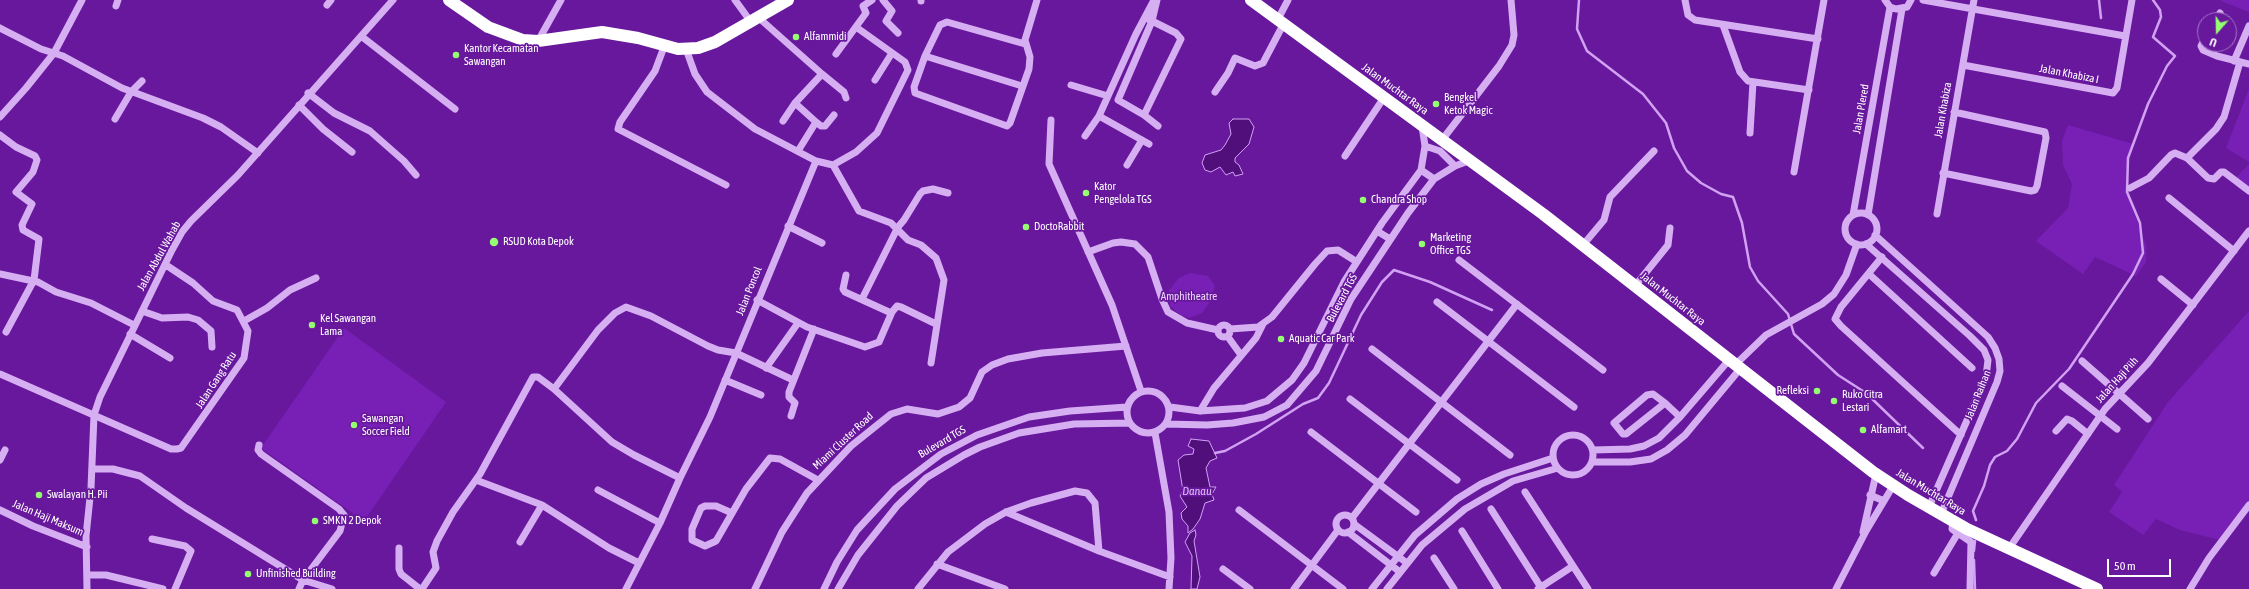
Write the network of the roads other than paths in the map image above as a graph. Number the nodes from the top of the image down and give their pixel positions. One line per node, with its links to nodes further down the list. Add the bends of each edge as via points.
1 (82, 0): 43 (street)
2 (393, 0): 35 (street, Jalan Abdul Wahab)
3 (561, 0): 38 (street)
4 (735, 0): 27 (street)
5 (788, 0): 27 (highway)
6 (859, 0): 22 (street)
7 (872, 0): 22 (street)
8 (883, 0): 34 (street, via 892,11 887,21)
9 (1037, 0): 39 (street)
10 (1155, 0): 26 (street); 28 (street)
11 (1251, 0): 29 (highway, Jalan Muchtar Raya)
12 (1288, 0): 29 (street)
13 (1510, 0): 82 (street, via 1514,28 1512,45)
14 (1685, 0): 30 (street, via 1690,18)
15 (1824, 0): 37 (street)
16 (1885, 0): 23 (street)
17 (1911, 0): 24 (street)
18 (1923, 0): 25 (street)
19 (1974, 0): 25 (street, Jalan Khabiza)
20 (2132, 0): 36 (street)
21 (453, 1): 38 (highway, via 479,22 499,32 523,40)
22 (863, 6): 32 (street, via 866,13)
23 (1890, 7): 24 (street); 66 (street, Jalan Plered)
24 (1902, 9): 68 (street)
25 (1972, 10): 36 (street); 48 (street, Jalan Khabiza)
26 (1144, 17): 28 (street); 60 (street)
27 (755, 20): 41 (highway, via 714,42); 50 (street)
28 (1152, 21): 70 (street, via 1118,100); 70 (street, via 1176,33 1181,39)
29 (1281, 21): 58 (street, via 1263,63 1255,66 1236,58); 61 (highway, Jalan Muchtar Raya)
30 (1723, 26): 37 (street); 53 (street, via 1740,72 1748,81)
31 (2249, 26): 47 (street)
32 (856, 27): 44 (street); 45 (street)
33 (0, 28): 43 (street)
34 (898, 34)
35 (361, 36): 59 (street, Jalan Abdul Wahab); 65 (street)
36 (2125, 36): 48 (street, Jalan Khabiza I, via 2117,88 2112,93)
37 (1818, 39): 56 (street)
38 (538, 41): 40 (highway, via 602,32 624,34)
39 (1025, 44): 46 (street, via 947,22 940,24 936,30); 55 (street, via 1030,57 1029,69)
40 (659, 45): 41 (highway); 100 (street, via 655,71 618,128)
41 (686, 49): 84 (street, via 699,82 707,92 755,129)
42 (2212, 52): 47 (street)
43 (54, 53): 57 (street); 72 (street)
44 (892, 53): 51 (street); 92 (street, via 905,62 908,70 884,122 877,133 856,152)
45 (836, 54)
46 (925, 56): 55 (street); 55 (street, via 914,87 915,93 1003,125 1007,126 1010,123)
47 (2237, 61): 49 (street); 89 (street, via 2224,117)
48 (1962, 64): 67 (street, Jalan Khabiza)
49 (2249, 64)
50 (822, 74): 62 (street, via 844,92); 63 (street)
51 (875, 80)
52 (142, 81): 57 (street)
53 (1753, 82): 56 (street); 79 (street)
54 (1071, 85): 60 (street)
55 (1022, 86)
56 (1808, 90): 96 (street)
57 (131, 92): 73 (street); 87 (street, via 203,118 221,127)
58 (1215, 92)
59 (308, 93): 64 (street, Jalan Abdul Wahab); 98 (street, via 334,113 370,131 404,160)
60 (1108, 96): 71 (street)
61 (1385, 96): 77 (highway, Jalan Muchtar Raya); 88 (street)
62 (846, 98)
63 (795, 103): 75 (street); 76 (street)
64 (299, 105): 86 (street, via 323,129); 87 (street, Jalan Abdul Wahab)
65 (455, 109)
66 (1872, 112): 68 (street); 108 (street, Jalan Plered)
67 (1954, 112): 97 (street, Jalan Khabiza); 97 (street, via 2044,132 2046,138 2038,186 2034,191)
68 (1884, 114): 109 (street)
69 (834, 115): 76 (street, via 825,126)
70 (1144, 115): 78 (street)
71 (1099, 116): 81 (street); 93 (street, via 1146,142)
72 (0, 117)
73 (115, 119)
74 (1051, 120): 122 (street, via 1049,164)
75 (783, 122)
76 (816, 122): 84 (street)
77 (1422, 124): 82 (highway, Jalan Muchtar Raya); 83 (street, Bulevard TGS)
78 (1158, 126)
79 (1750, 132)
80 (0, 135): 132 (street, via 16,147 35,156 37,160 33,172 16,192 32,204 22,227 39,239)
81 (1085, 136)
82 (1442, 140): 90 (highway, Jalan Muchtar Raya)
83 (1425, 146): 94 (street, via 1440,151); 95 (street, Bulevard TGS)
84 (798, 151): 91 (street)
85 (1654, 151): 120 (street, via 1610,197 1604,220)
86 (352, 152)
87 (258, 153): 126 (street, Jalan Abdul Wahab, via 187,226)
88 (1345, 156)
89 (2187, 158): 101 (street, via 2177,154 2171,155 2149,178); 102 (street, via 2208,178 2212,179 2224,172)
90 (1471, 160): 94 (street, Bulevard TGS); 120 (highway, Jalan Muchtar Raya)
91 (816, 161): 92 (street); 110 (street, Jalan Poncol)
92 (833, 165): 111 (street, via 859,211)
93 (1127, 165)
94 (1456, 166): 99 (street, Bulevard TGS)
95 (1421, 170): 99 (street); 105 (street, Bulevard TGS)
96 (1794, 172)
97 (1943, 173): 107 (street, Jalan Khabiza)
98 (416, 176)
99 (1434, 179): 106 (street, Bulevard TGS)
100 (726, 185)
101 (2130, 188)
102 (2249, 191)
103 (948, 193): 111 (street, via 933,189 923,191)
104 (2170, 198): 121 (street)
105 (1398, 204): 106 (street); 113 (street, Bulevard TGS)
106 (1408, 213): 116 (street, Bulevard TGS)
107 (1937, 214)
108 (1853, 215): 109 (street); 118 (street, via 1848,219 1845,231 1851,242)
109 (1868, 215): 115 (street, via 1876,224)
110 (788, 226): 117 (street); 134 (street, Jalan Poncol)
111 (898, 227): 135 (street); 145 (street, via 908,240 932,253 940,266 944,280)
112 (1670, 228): 133 (street, via 1668,245)
113 (1377, 231): 116 (street); 125 (street, Bulevard TGS)
114 (2249, 231): 121 (street, Jalan Haji Piih)
115 (1875, 235): 119 (street); 141 (street, Jalan Raihan)
116 (1390, 239): 190 (street, Bulevard TGS, via 1351,299 1316,371 1287,405 1264,417 1240,422 1207,425)
117 (822, 243)
118 (1857, 244): 119 (street); 163 (street, via 1846,275 1834,294 1822,304 1766,335)
119 (1866, 244): 123 (street, Jalan Raihan)
120 (1583, 245): 133 (highway, Jalan Muchtar Raya)
121 (2234, 251): 138 (street, Jalan Haji Piih)
122 (1088, 252): 150 (street, via 1113,243 1135,244 1148,257 1168,312 1187,323); 155 (street, via 1112,305)
123 (1882, 257): 128 (street); 147 (street, Jalan Raihan)
124 (1459, 260): 137 (street)
125 (1357, 262): 146 (street, via 1338,250 1327,251 1272,318); 182 (street, Bulevard TGS, via 1341,287 1304,363 1289,383 1267,401 1256,405 1235,410)
126 (166, 265): 139 (street, Jalan Abdul Wahab); 142 (street, via 193,283 213,301 237,310)
127 (0, 274): 132 (street)
128 (1869, 274): 165 (street); 196 (street, via 1837,312 1837,322)
129 (846, 275): 135 (street, via 843,290)
130 (316, 278): 142 (street, via 290,290)
131 (2161, 279): 138 (street)
132 (34, 280): 144 (street); 151 (street)
133 (1635, 286): 163 (highway, Jalan Muchtar Raya)
134 (757, 300): 143 (street); 158 (street, Jalan Poncol)
135 (862, 300): 140 (street, via 886,312)
136 (1437, 302): 154 (street)
137 (1517, 304): 154 (street); 166 (street)
138 (2193, 305): 173 (street, Jalan Haji Piih, via 2148,363)
139 (142, 311): 144 (street, Jalan Abdul Wahab); 156 (street, via 162,318 188,317 198,320 211,331)
140 (892, 312): 145 (street, via 897,306 901,307); 148 (street, via 878,342 870,347)
141 (1964, 316): 147 (street); 184 (street, Jalan Raihan, via 1992,343 1999,359 1999,376)
142 (244, 322): 183 (street, Jalan Gang Ratu, via 248,331 244,358 178,450)
143 (798, 323): 148 (street); 164 (street)
144 (132, 324): 152 (street, Jalan Abdul Wahab)
145 (936, 324): 162 (street)
146 (1263, 324): 149 (street, via 1248,329); 159 (street, via 1256,338)
147 (1956, 324): 181 (street, Jalan Raihan, via 1978,344 1988,360 1986,377)
148 (814, 329): 169 (street)
149 (1230, 329): 150 (street, via 1224,324); 153 (street)
150 (1218, 330): 153 (street, via 1220,336)
151 (6, 332)
152 (130, 334): 160 (street); 183 (street, Jalan Abdul Wahab, via 100,396)
153 (1228, 336): 159 (street)
154 (1488, 343): 176 (street); 180 (street)
155 (1126, 346): 172 (street); 210 (street, Miami Cluster Road, via 1042,353 1008,359 992,365 982,372 970,398 963,405 938,414 912,409 896,411 866,432)
156 (212, 347)
157 (1372, 349): 176 (street)
158 (736, 353): 164 (street); 168 (street, Jalan Poncol); 171 (street, via 718,350 651,316 626,307 615,313 598,330)
159 (1241, 355): 182 (street, via 1214,388)
160 (170, 358)
161 (2082, 361): 173 (street)
162 (932, 363)
163 (1735, 364): 186 (street); 204 (street, via 1685,435 1668,450 1651,459); 207 (highway, Jalan Muchtar Raya)
164 (766, 368): 169 (street)
165 (1972, 368)
166 (1603, 370)
167 (0, 374): 183 (street)
168 (725, 380): 174 (street); 208 (street, Jalan Poncol)
169 (793, 380): 185 (street, via 788,395 795,403)
170 (2062, 386): 187 (street)
171 (554, 389): 208 (street, via 612,442 634,456); 209 (street, via 538,378 532,378)
172 (1142, 391): 178 (street, via 1130,400); 179 (street, via 1149,390 1162,395)
173 (2118, 394): 187 (street, Jalan Haji Piih); 188 (street)
174 (761, 396)
175 (1350, 400): 197 (street)
176 (1442, 403): 197 (street); 201 (street)
177 (1665, 404): 177 (street, via 1626,434 1623,434 1614,423 1647,395 1653,394); 186 (street)
178 (1127, 407): 189 (street); 264 (street, Bulevard TGS, via 1029,417 977,434 941,454 895,489 857,530)
179 (1170, 407): 182 (street, Bulevard TGS); 190 (street)
180 (1574, 407)
181 (1972, 410): 184 (street); 196 (street, Jalan Raihan)
182 (1200, 411)
183 (94, 415): 206 (street, Jalan Abdul Wahab)
184 (1982, 415): 227 (street, Jalan Raihan)
185 (790, 416)
186 (1680, 417): 200 (street, via 1659,438 1644,446)
187 (2100, 417): 191 (street); 195 (street, Jalan Haji Piih)
188 (2148, 419)
189 (1130, 423): 194 (street, via 1141,432); 265 (street, Bulevard TGS, via 1074,424 1038,429 1001,439 964,455 926,478 897,506 868,540)
190 (1166, 424): 194 (street)
191 (2117, 429)
192 (2056, 431): 195 (street, via 2067,419)
193 (1311, 432): 212 (street)
194 (1155, 433): 253 (street, via 1169,512)
195 (2088, 434): 239 (street, Jalan Haji Piih)
196 (1961, 435): 220 (street, Jalan Raihan)
197 (1410, 444): 211 (street); 212 (street)
198 (259, 445): 254 (street, via 258,450 261,454 344,515 340,531)
199 (5, 450): 203 (street)
200 (1593, 450): 202 (street, via 1584,438 1569,436 1557,443); 204 (street)
201 (1510, 455)
202 (1553, 458): 205 (street); 241 (street, via 1504,474 1457,499 1431,520)
203 (0, 460)
204 (1592, 462): 205 (street, via 1587,471 1577,475 1566,474)
205 (1558, 468): 243 (street, via 1514,481 1477,501 1444,525)
206 (92, 469): 237 (street, Jalan Abdul Wahab); 254 (street, via 122,470 150,481 182,505)
207 (1876, 474): 213 (highway, Jalan Muchtar Raya); 216 (street)
208 (680, 478): 229 (street, Jalan Poncol)
209 (476, 480): 218 (street); 255 (street, via 453,512 434,546 436,568)
210 (818, 480): 226 (street, via 780,459 770,458 759,470); 263 (street, Miami Cluster Road, via 790,518 769,556)
211 (1457, 480)
212 (1380, 484): 225 (street); 228 (street)
213 (1893, 486): 217 (street); 220 (highway, Jalan Muchtar Raya)
214 (598, 490): 229 (street)
215 (1525, 492): 248 (street)
216 (1870, 495): 217 (street); 235 (street)
217 (1884, 501): 235 (street)
218 (542, 505): 236 (street); 244 (street)
219 (2249, 505): 280 (street, via 2209,558)
220 (1929, 507): 227 (highway, Jalan Muchtar Raya)
221 (1491, 509): 256 (street)
222 (0, 510): 237 (street, Jalan Haji Maksum)
223 (1239, 510): 247 (street)
224 (1006, 512): 240 (street); 240 (street, via 1057,495 1079,491 1087,493 1095,503); 245 (street, via 955,545)
225 (1416, 512)
226 (732, 513): 226 (street, via 721,534 712,544 701,545 692,540 692,529 705,506 716,506)
227 (1941, 514): 232 (highway, Jalan Muchtar Raya, via 1953,521)
228 (1353, 521): 230 (street, via 1345,515 1339,517 1336,523); 233 (street); 241 (street)
229 (660, 523): 244 (street, Jalan Poncol)
230 (1338, 530): 233 (street); 247 (street)
231 (1462, 531): 275 (street)
232 (1962, 531): 239 (highway, Jalan Muchtar Raya, via 1987,539); 251 (street); 278 (street, via 1971,542)
233 (1348, 532): 246 (street)
234 (152, 539): 259 (street, via 185,546 191,551)
235 (1861, 540): 277 (street)
236 (520, 542)
237 (87, 547): 252 (street, Jalan Abdul Wahab)
238 (399, 548): 255 (street, via 400,572)
239 (2008, 550): 279 (highway, Jalan Muchtar Raya)
240 (1100, 551): 253 (street)
241 (1398, 556): 243 (street); 246 (street)
242 (1434, 558): 274 (street)
243 (1407, 563): 250 (street)
244 (639, 564): 262 (street, Jalan Poncol)
245 (937, 564): 266 (street); 267 (street)
246 (1391, 564): 250 (street); 272 (street)
247 (1312, 566): 270 (street); 271 (street)
248 (1573, 566): 256 (street); 276 (street)
249 (1223, 570): 269 (street)
250 (1400, 572): 273 (street)
251 (1934, 573)
252 (88, 575): 257 (street, Jalan Abdul Wahab); 258 (street, via 116,577)
253 (1170, 577): 268 (street)
254 (303, 580): 260 (street); 261 (street)
255 (418, 588)
256 (1540, 588)
257 (87, 589)
258 (163, 589)
259 (175, 589)
260 (299, 589)
261 (332, 589)
262 (626, 589)
263 (755, 589)
264 (824, 589)
265 (838, 589)
266 (918, 589)
267 (1005, 589)
268 (1169, 589)
269 (1250, 589)
270 (1294, 589)
271 (1343, 589)
272 (1372, 589)
273 (1387, 589)
274 (1454, 589)
275 (1498, 589)
276 (1588, 589)
277 (1836, 589)
278 (1970, 589)
279 (2097, 589)
280 (2190, 589)

